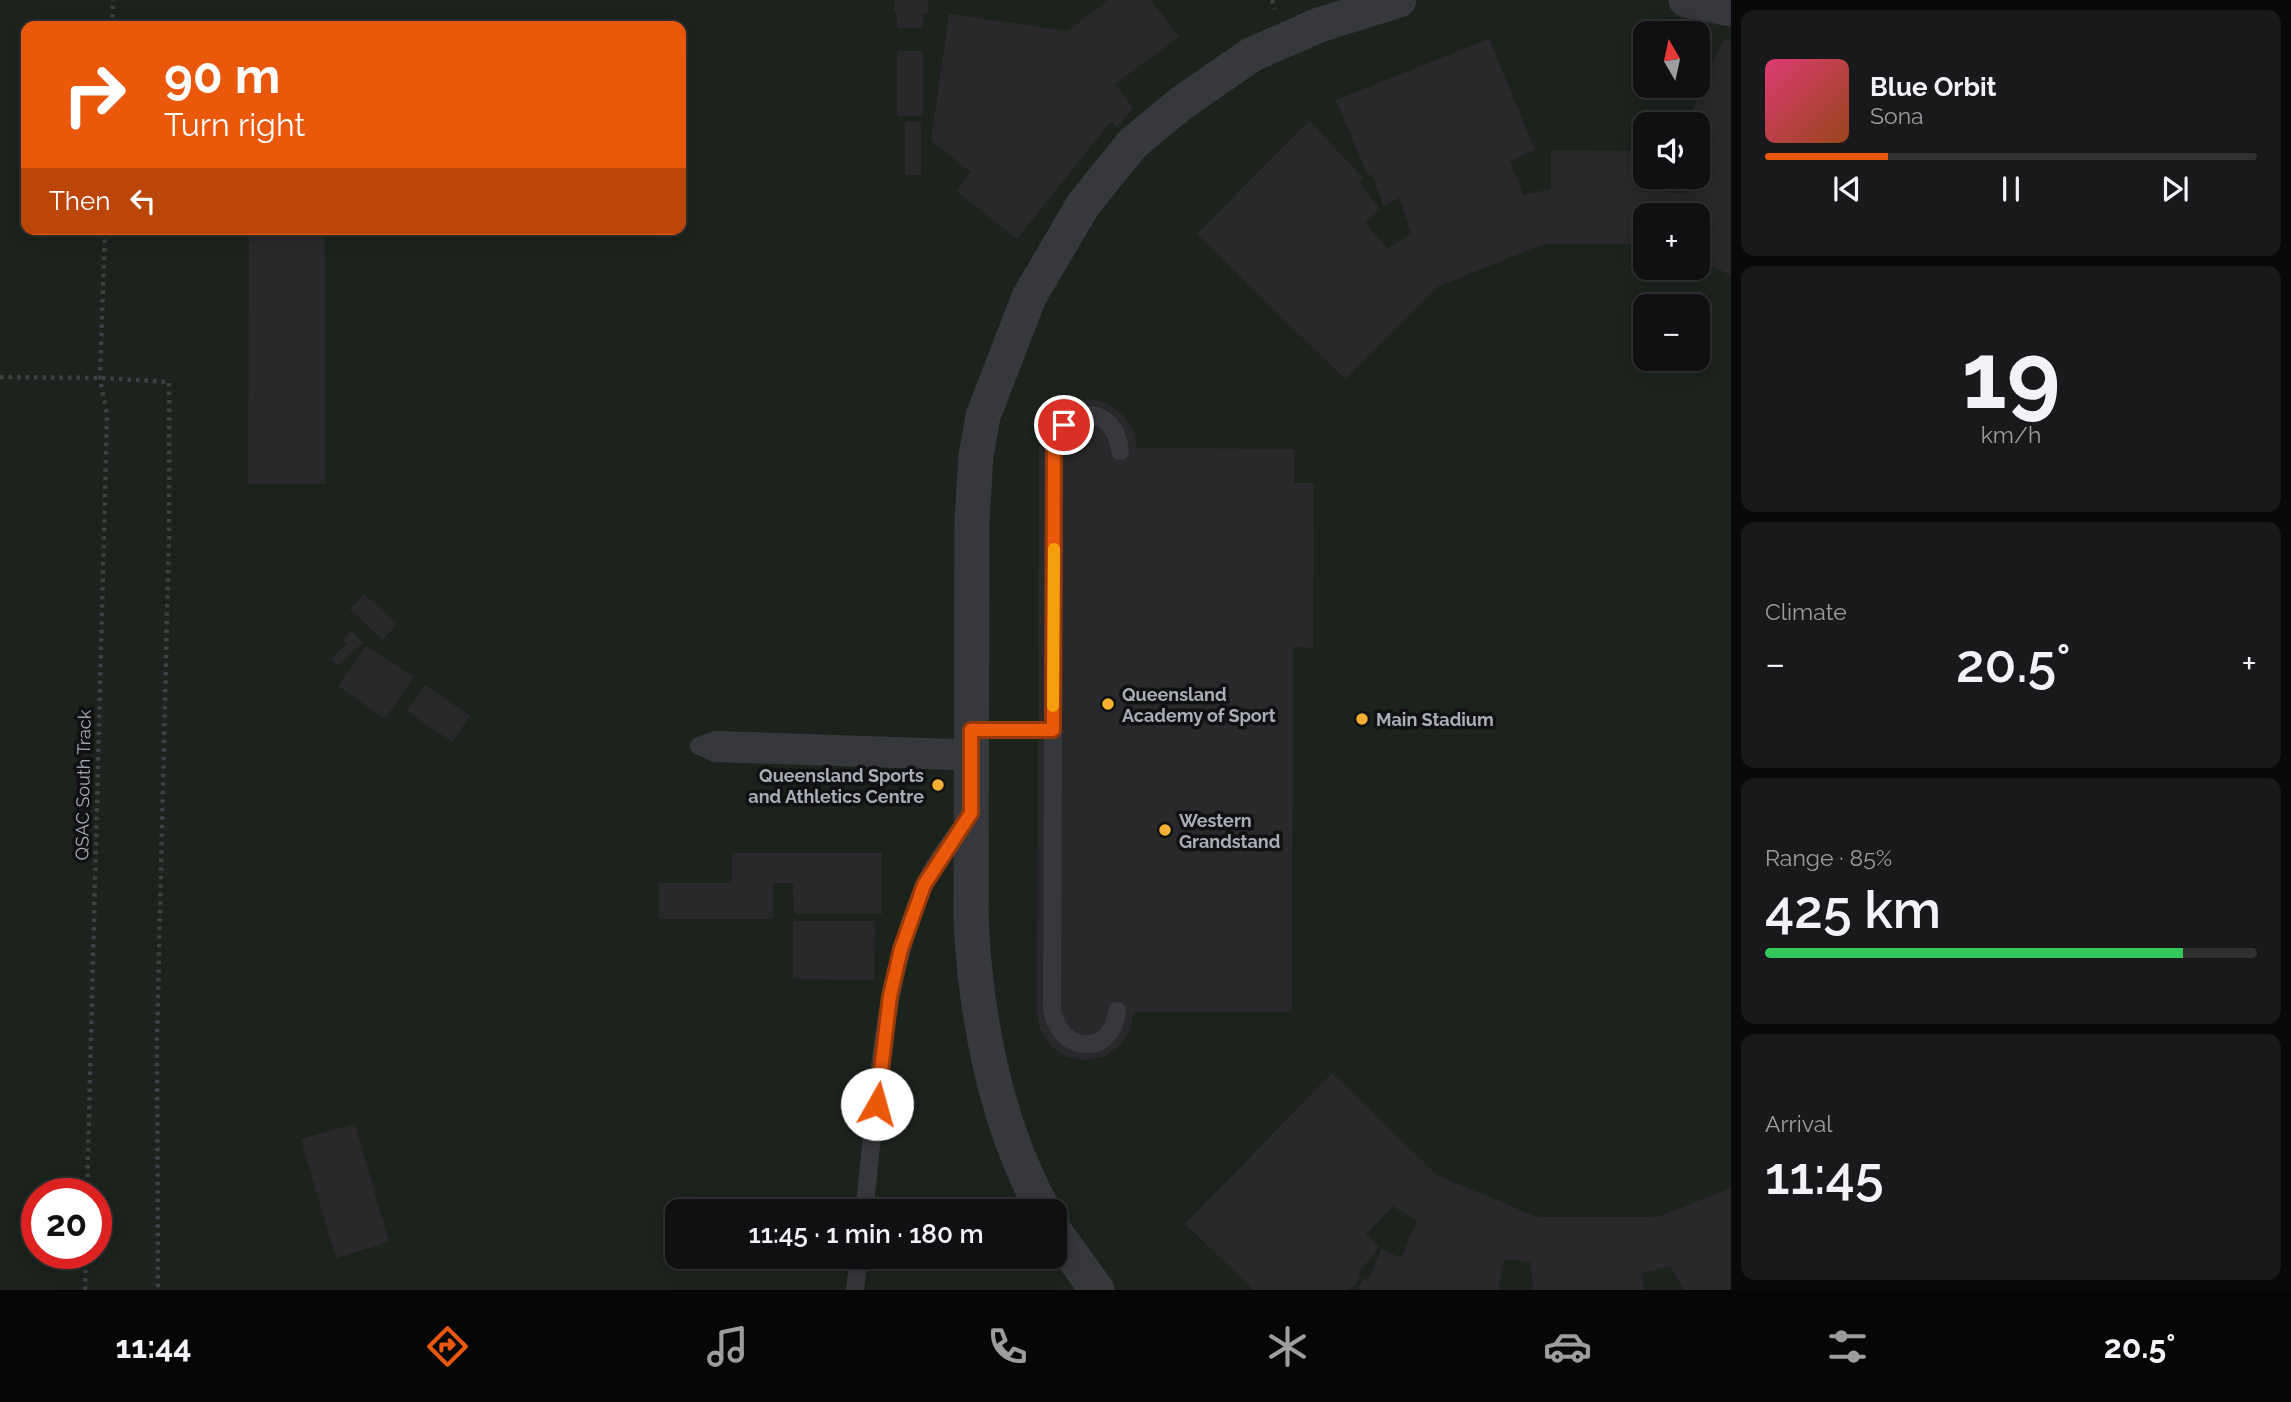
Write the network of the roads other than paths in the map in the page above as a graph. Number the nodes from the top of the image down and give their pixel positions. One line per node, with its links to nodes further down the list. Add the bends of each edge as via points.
1 (1399, 0): 6 (street, via 1319,25 1251,55 1183,102 1132,144 1083,205 1029,297 983,416 976,456)
2 (1686, 0): 3 (street)
3 (1731, 9)
4 (1120, 451): 5 (lane, via 1118,435 1100,418 1075,418 1057,435)
5 (1053, 730): 6 (lane); 8 (lane, via 1055,1024 1072,1042 1085,1045 1108,1035)
6 (971, 742): 6 (lane, via 953,761 715,753 699,746 716,740 954,748); 7 (street)
7 (971, 813): 9 (lane, via 924,885 901,949 890,996); 10 (street, via 972,941 982,1023 1004,1114)
8 (1117, 1012)
9 (865, 1199)
10 (1037, 1199)
11 (1067, 1249): 14 (street)
12 (857, 1269): 13 (lane)
13 (855, 1290)
14 (1097, 1290)

